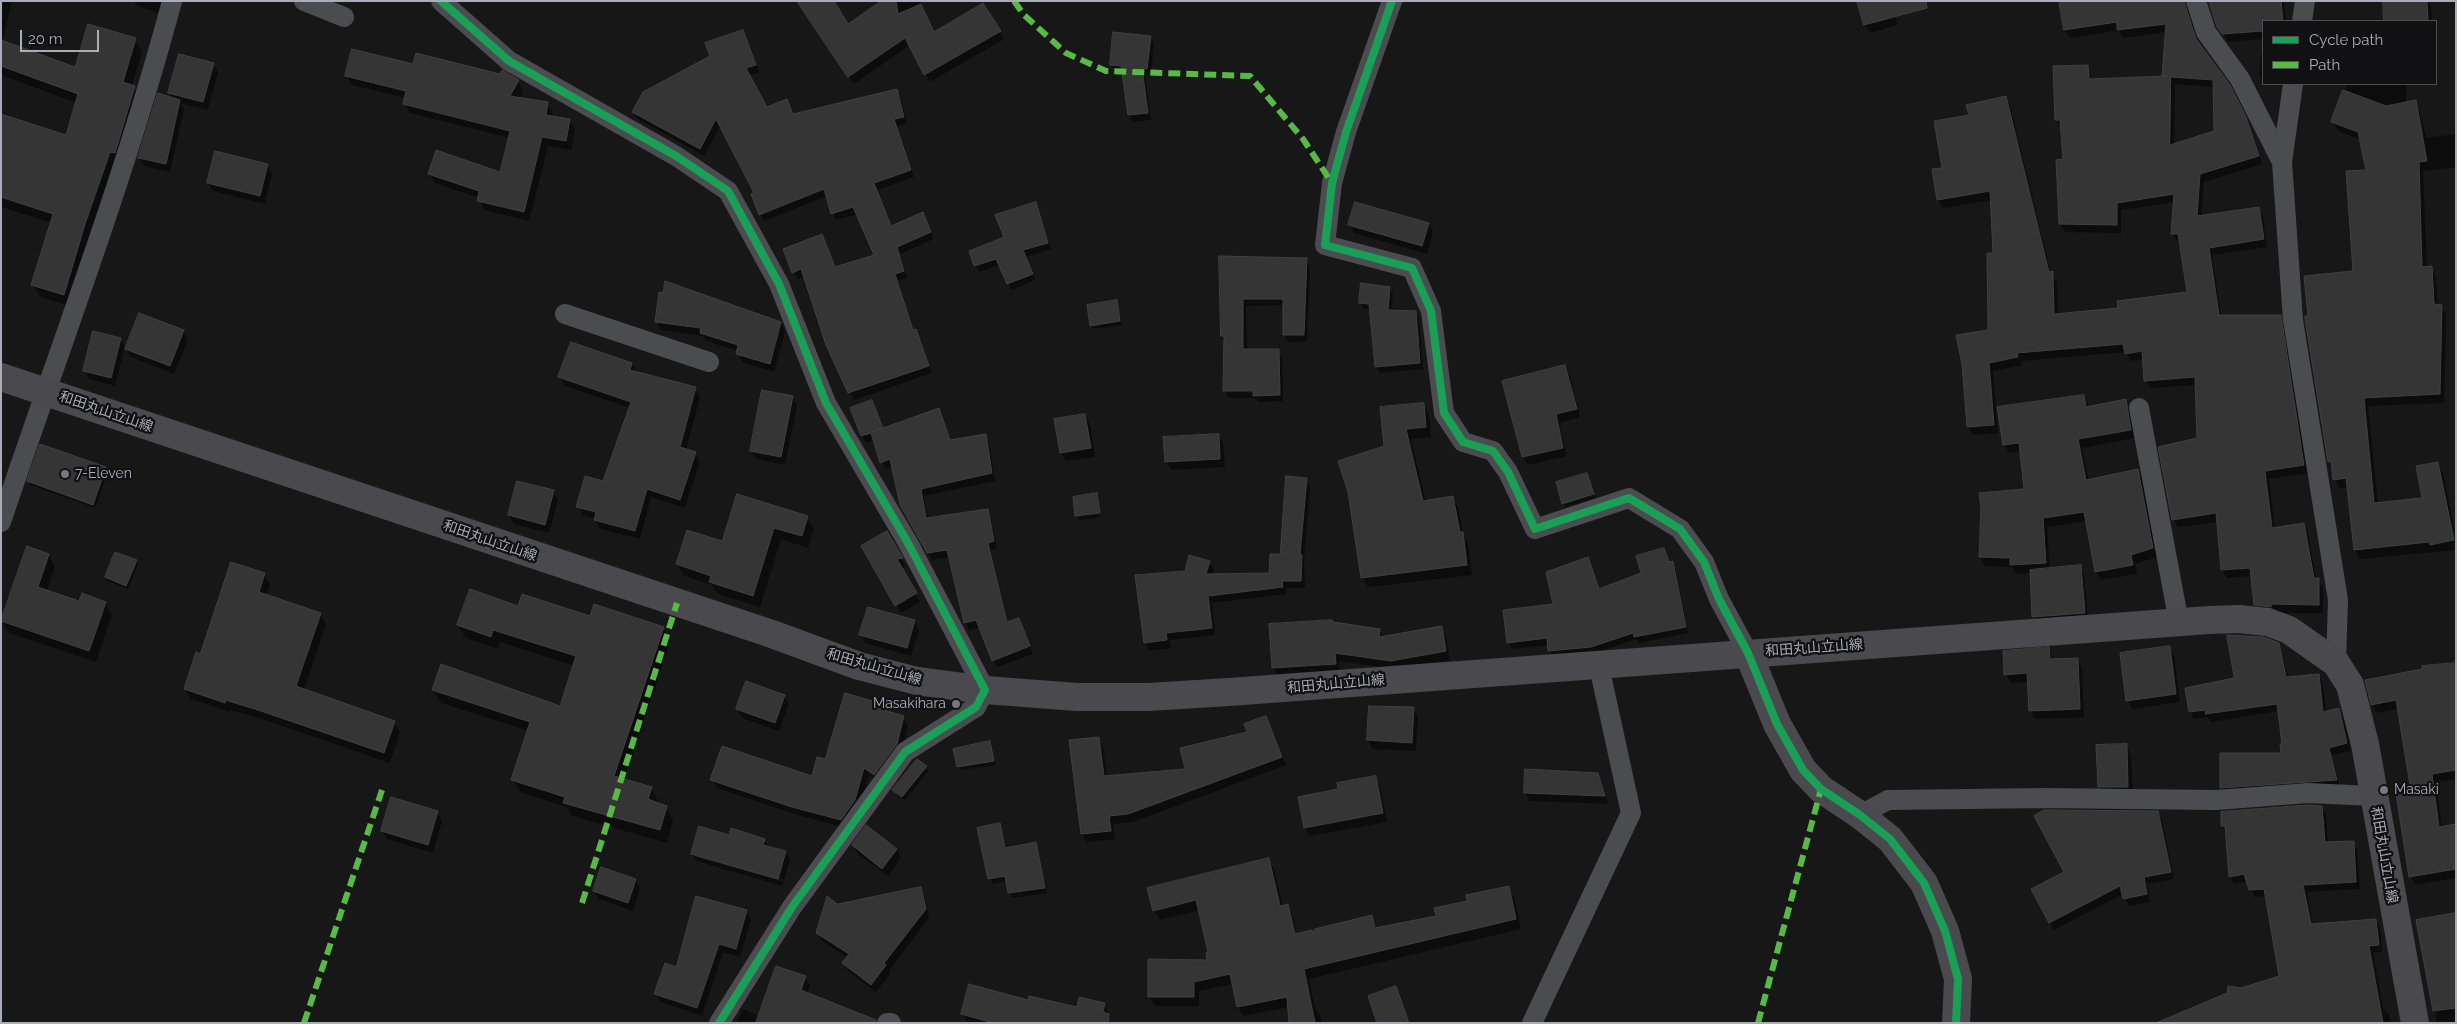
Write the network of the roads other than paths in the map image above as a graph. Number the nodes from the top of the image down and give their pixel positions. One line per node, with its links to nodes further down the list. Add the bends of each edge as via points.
1 (172, 1): 14 (street, via 154,69)
2 (304, 1): 7 (street)
3 (441, 1): 21 (street, via 509,62 676,156 728,191 779,284 826,403 908,543)
4 (1392, 1): 18 (street, via 1346,132 1332,183 1325,245 1412,268 1431,311 1444,413 1463,442 1493,451 1508,472 1535,530 1629,498 1680,529 1704,562 1719,599)
5 (2196, 1): 10 (street, via 2206,32 2240,79)
6 (2305, 1): 8 (street)
7 (344, 16)
8 (2302, 20)
9 (2293, 85): 10 (street)
10 (2282, 162): 19 (street, via 2293,320 2338,600)
11 (564, 314): 12 (street)
12 (709, 362)
13 (1, 377): 14 (main road, 和田丸山立山線)
14 (45, 392): 16 (street); 21 (main road, 和田丸山立山線, via 772,634 859,666 917,681)
15 (2139, 408): 17 (street)
16 (1, 522)
17 (2180, 623): 18 (main road, 和田丸山立山線); 19 (main road, 和田丸山立山線, via 2239,618 2268,622 2289,630)
18 (1748, 653): 20 (main road, 和田丸山立山線); 23 (main road, via 1777,724 1803,770 1821,789)
19 (2336, 662): 22 (main road, 和田丸山立山線, via 2350,685 2357,709)
20 (1599, 666): 21 (main road, 和田丸山立山線, via 1148,697 1030,695); 27 (street, via 1631,813)
21 (985, 690): 24 (street, via 976,707 905,752 792,907)
22 (2373, 796): 23 (street, via 2308,793 2216,800 1888,800); 29 (main road, 和田丸山立山線)
23 (1860, 815): 28 (main road, via 1890,838 1924,883 1945,931 1958,979)
24 (719, 1023)
25 (887, 1023): 26 (street)
26 (891, 1023)
27 (1532, 1023)
28 (1956, 1023)
29 (2415, 1023)

